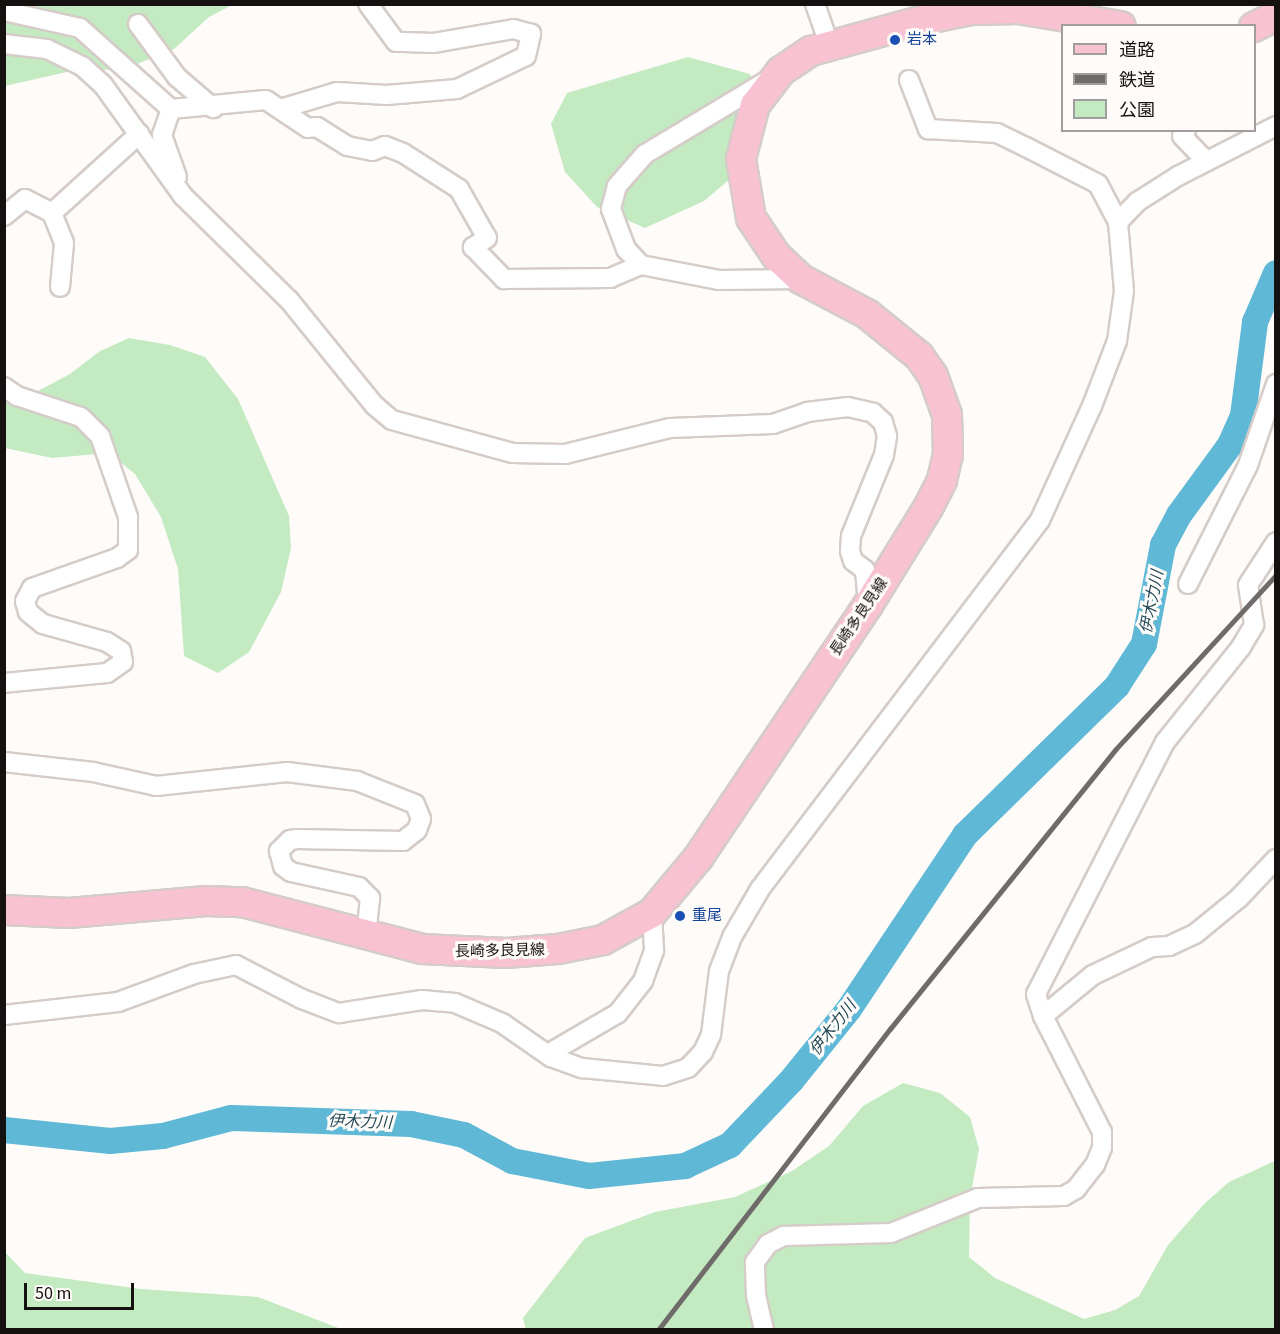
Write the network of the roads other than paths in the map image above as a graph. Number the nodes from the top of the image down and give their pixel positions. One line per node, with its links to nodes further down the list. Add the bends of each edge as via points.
1 (368, 4): 14 (street, via 396,42 434,43 514,29 531,34 526,56 457,88 387,95 337,92)
2 (815, 4): 9 (street)
3 (4, 11): 13 (street, via 80,28)
4 (1275, 16): 7 (main road)
5 (138, 24): 12 (street, via 177,76)
6 (1109, 24): 9 (main road, 長崎多良見線, via 1018,9 971,10)
7 (1256, 26)
8 (4, 44): 17 (street, via 47,49 82,66 103,85)
9 (829, 44): 10 (main road, 長崎多良見線)
10 (781, 71): 23 (street, via 735,102 689,125 627,171 617,186 611,209 626,249); 24 (main road, 長崎多良見線, via 755,105 747,127 741,159 743,188 763,239)
11 (909, 80): 22 (street, via 928,129 997,133 1026,147 1098,184)
12 (213, 108): 13 (street); 14 (street, via 266,100)
13 (171, 109): 19 (street, via 162,135)
14 (280, 109): 23 (street, via 308,128 317,127 347,146 372,151 385,146 403,153 459,189 487,238 473,247 504,279 610,278)
15 (1275, 126): 18 (street)
16 (1185, 132): 18 (street, via 1182,136)
17 (139, 134): 19 (street); 20 (street)
18 (1206, 161): 22 (street, via 1137,202)
19 (183, 196): 30 (street, via 289,300 374,405 392,420 414,427 513,453 565,454 670,428 773,424 807,412 848,407 873,412 883,422 886,445 851,536 850,551 853,561 865,570)
20 (52, 213): 21 (street, via 25,199); 25 (street, via 64,243)
21 (4, 216)
22 (1118, 222): 39 (street, via 1124,291 1117,342 1040,520 760,889 732,937 719,971 711,1035 703,1052 688,1068 663,1076 582,1068)
23 (641, 265): 24 (street, via 719,280)
24 (801, 279): 30 (main road, 長崎多良見線, via 867,314 919,356 933,376 947,415 948,455 942,480)
25 (60, 287)
26 (1275, 384): 29 (street, via 1248,465)
27 (4, 387): 31 (street, via 17,396 81,417 100,436 128,517 128,550 117,558 32,588 24,602 28,612 43,624 107,642 122,651 123,662 107,673)
28 (1275, 542): 38 (street, via 1248,585 1254,626 1165,742 1046,970 1036,994)
29 (1188, 584)
30 (868, 605): 35 (main road, 長崎多良見線, via 698,858)
31 (4, 683)
32 (4, 762): 36 (street, via 93,772 156,786 287,772 357,781 415,804 421,819 417,830 403,841 297,839 290,840 279,851 282,866 291,872 359,887 370,898)
33 (1275, 859): 38 (street, via 1239,898 1195,934 1169,946 1152,947 1093,975)
34 (4, 910): 36 (main road, 長崎多良見線, via 69,913 206,901 242,902)
35 (652, 914): 36 (main road, 長崎多良見線, via 603,940 558,950 458,953); 39 (street, via 654,950 643,981 618,1013 553,1051)
36 (366, 937)
37 (4, 1015): 39 (street, via 118,1002 194,974 236,965 339,1013 422,1000 455,1003 502,1023)
38 (1043, 1016): 40 (street, via 1102,1132 1102,1148 1095,1165 1076,1189 1064,1196 978,1198 891,1233 784,1236 768,1244 755,1262 756,1296)
39 (551, 1057)
40 (764, 1329)

